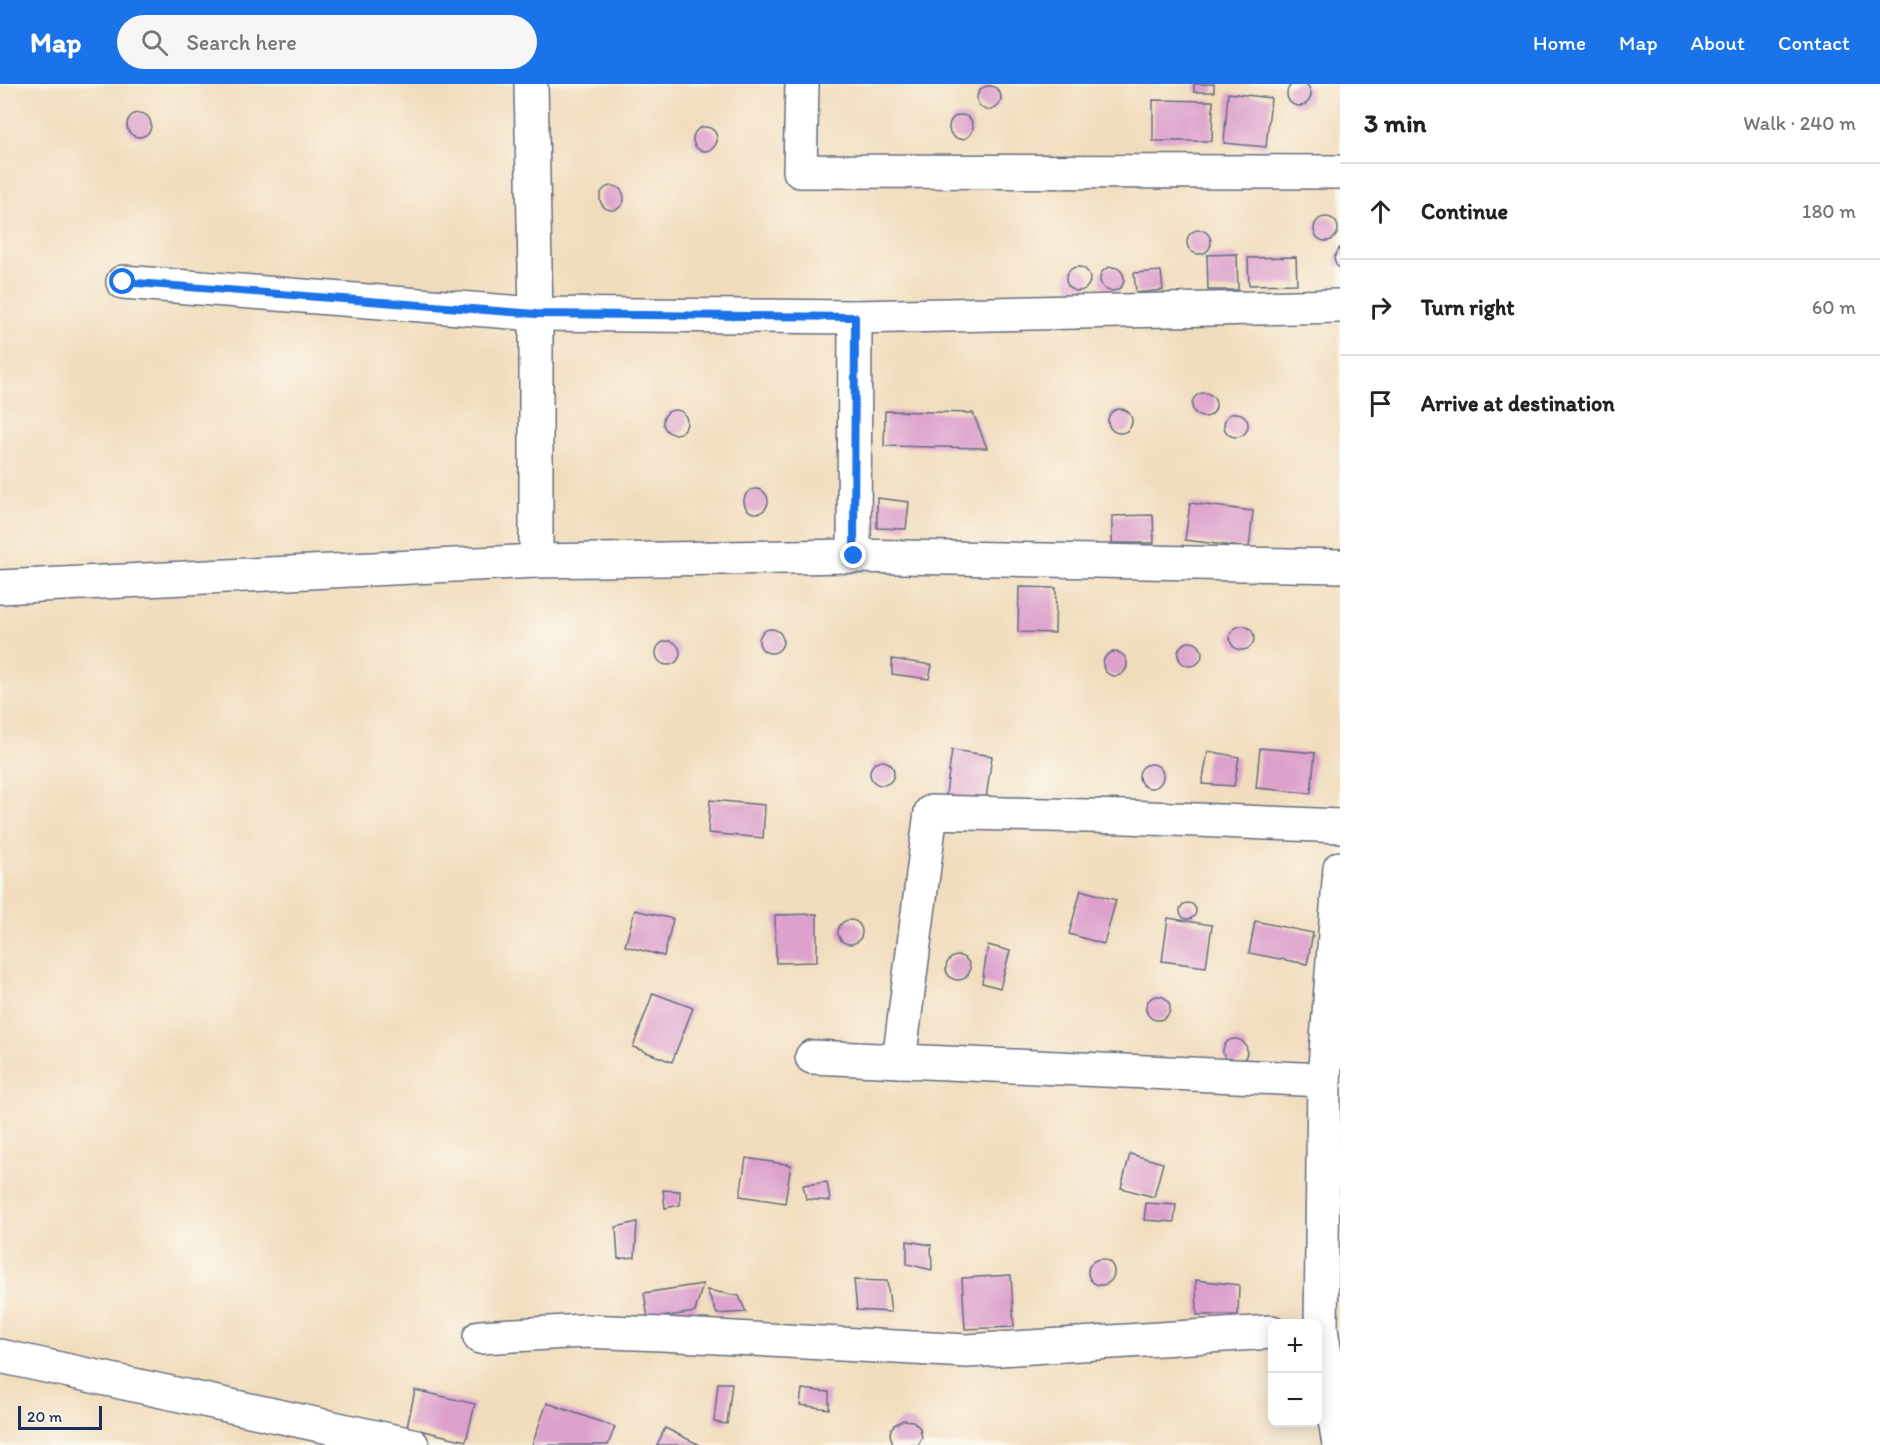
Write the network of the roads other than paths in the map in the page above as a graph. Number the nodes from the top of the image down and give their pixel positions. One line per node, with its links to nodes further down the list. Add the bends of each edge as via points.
1 (531, 84): 6 (street)
2 (802, 84): 3 (street, via 800,171)
3 (1340, 172)
4 (123, 282): 6 (street)
5 (1340, 306): 7 (street)
6 (536, 314): 7 (street); 9 (street)
7 (855, 317): 8 (street)
8 (854, 556): 9 (street); 10 (street)
9 (536, 561): 11 (street)
10 (1340, 566)
11 (0, 587)
12 (1340, 826): 15 (street, via 932,812)
13 (1340, 868): 16 (street)
14 (812, 1057): 15 (street)
15 (900, 1061): 16 (street)
16 (1324, 1080): 17 (street)
17 (1326, 1329): 22 (street)
18 (1268, 1332): 19 (street, via 967,1351 584,1331)
19 (480, 1337)
20 (0, 1356): 21 (street)
21 (412, 1445)
22 (1338, 1445)

